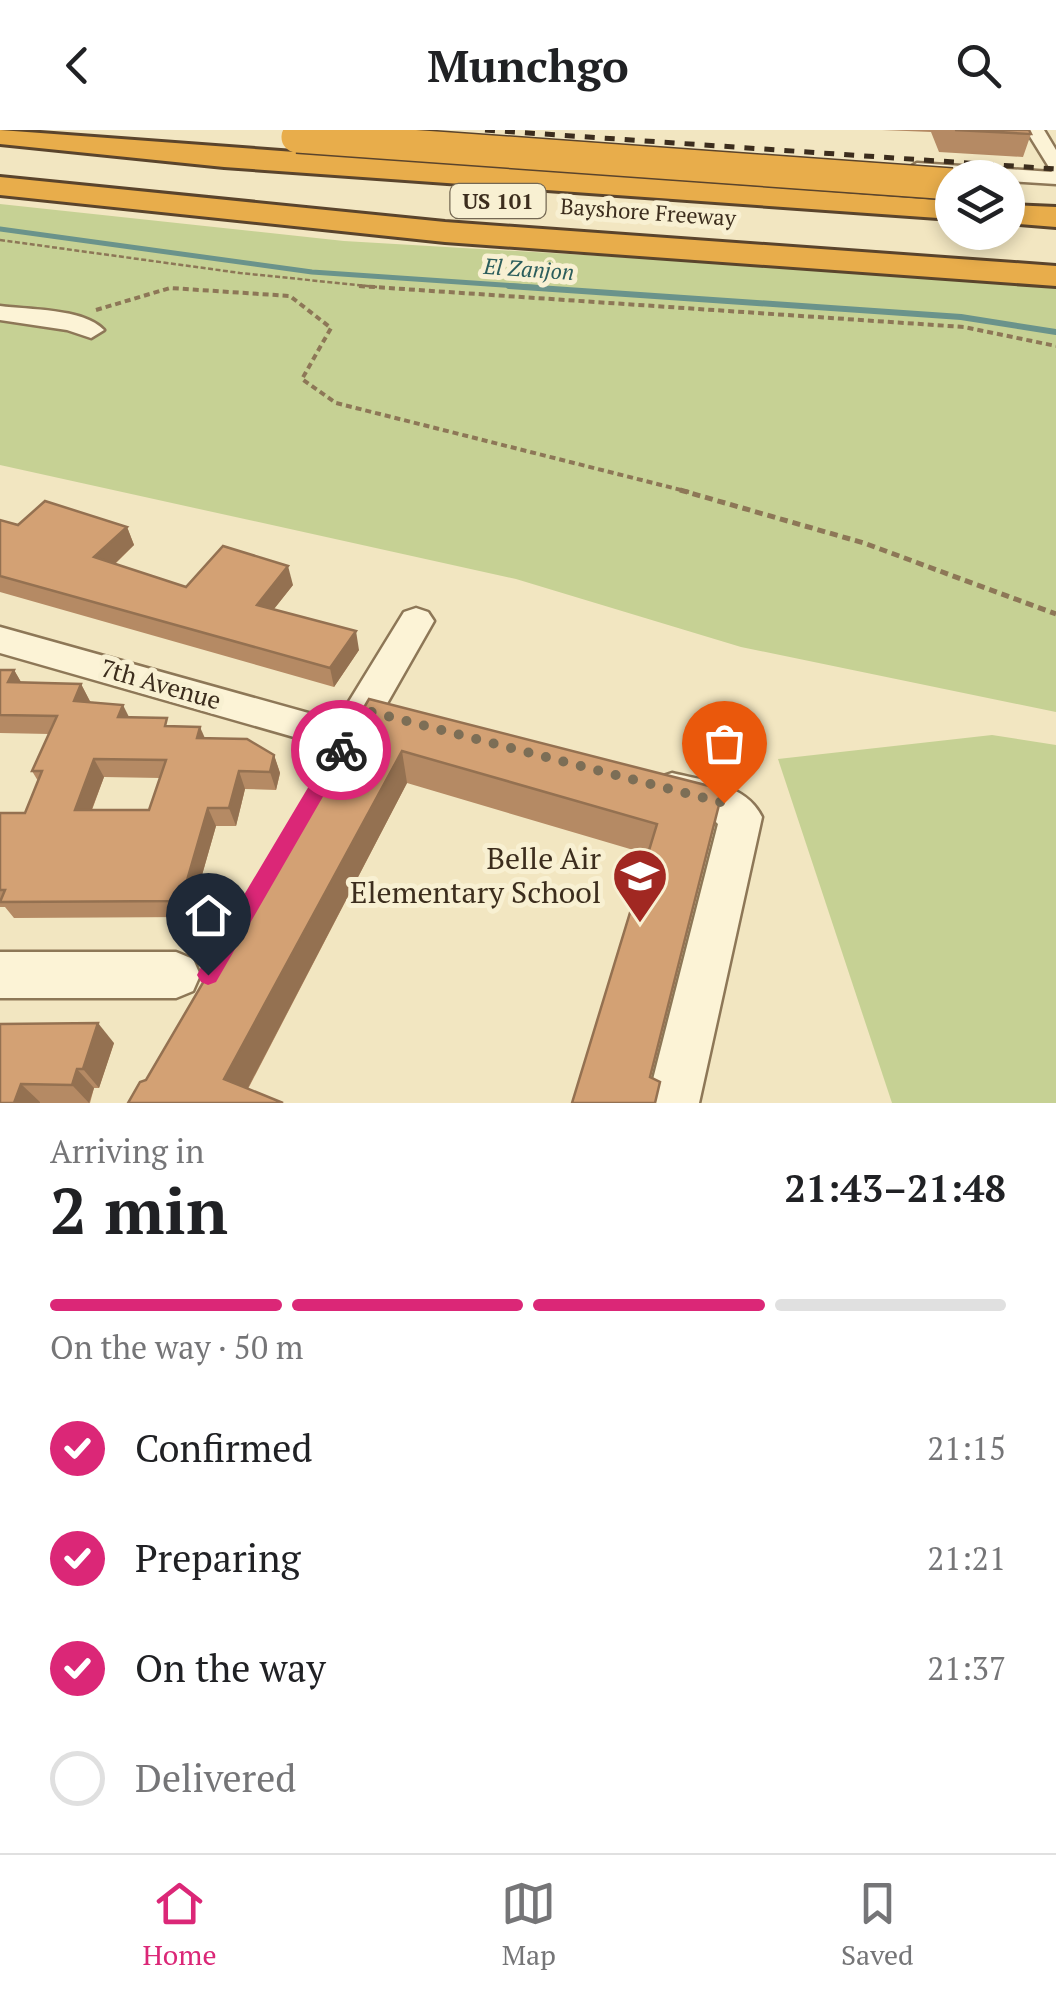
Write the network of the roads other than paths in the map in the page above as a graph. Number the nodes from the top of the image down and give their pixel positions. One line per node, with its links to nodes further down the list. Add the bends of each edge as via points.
1 (44, 130): 7 (highway)
2 (190, 130): 7 (highway)
3 (422, 130): 10 (street)
4 (1036, 130): 8 (street)
5 (244, 132): 7 (highway)
6 (0, 136): 7 (highway, Bayshore Freeway / US 101)
7 (285, 143): 12 (highway, bridge); 17 (highway, Bayshore Freeway / US 101)
8 (1053, 157)
9 (0, 159): 18 (highway, Bayshore Freeway / US 101, via 183,178)
10 (1056, 178)
11 (0, 182): 21 (highway); 23 (highway, via 318,221)
12 (935, 183)
13 (1056, 191): 15 (highway)
14 (0, 203): 23 (highway, via 250,231)
15 (1025, 206)
16 (1025, 215): 19 (highway)
17 (935, 216)
18 (935, 217)
19 (1056, 217)
20 (1025, 226): 22 (highway)
21 (935, 245)
22 (1056, 246)
23 (908, 266): 24 (highway)
24 (1056, 276)
25 (0, 313): 26 (street)
26 (81, 326)
27 (416, 621): 28 (street, 7th Avenue, via 383,715 325,750)
28 (0, 640)
29 (629, 778): 32 (street, via 724,803 741,817)
30 (0, 975): 31 (street)
31 (195, 980)
32 (673, 1103)

